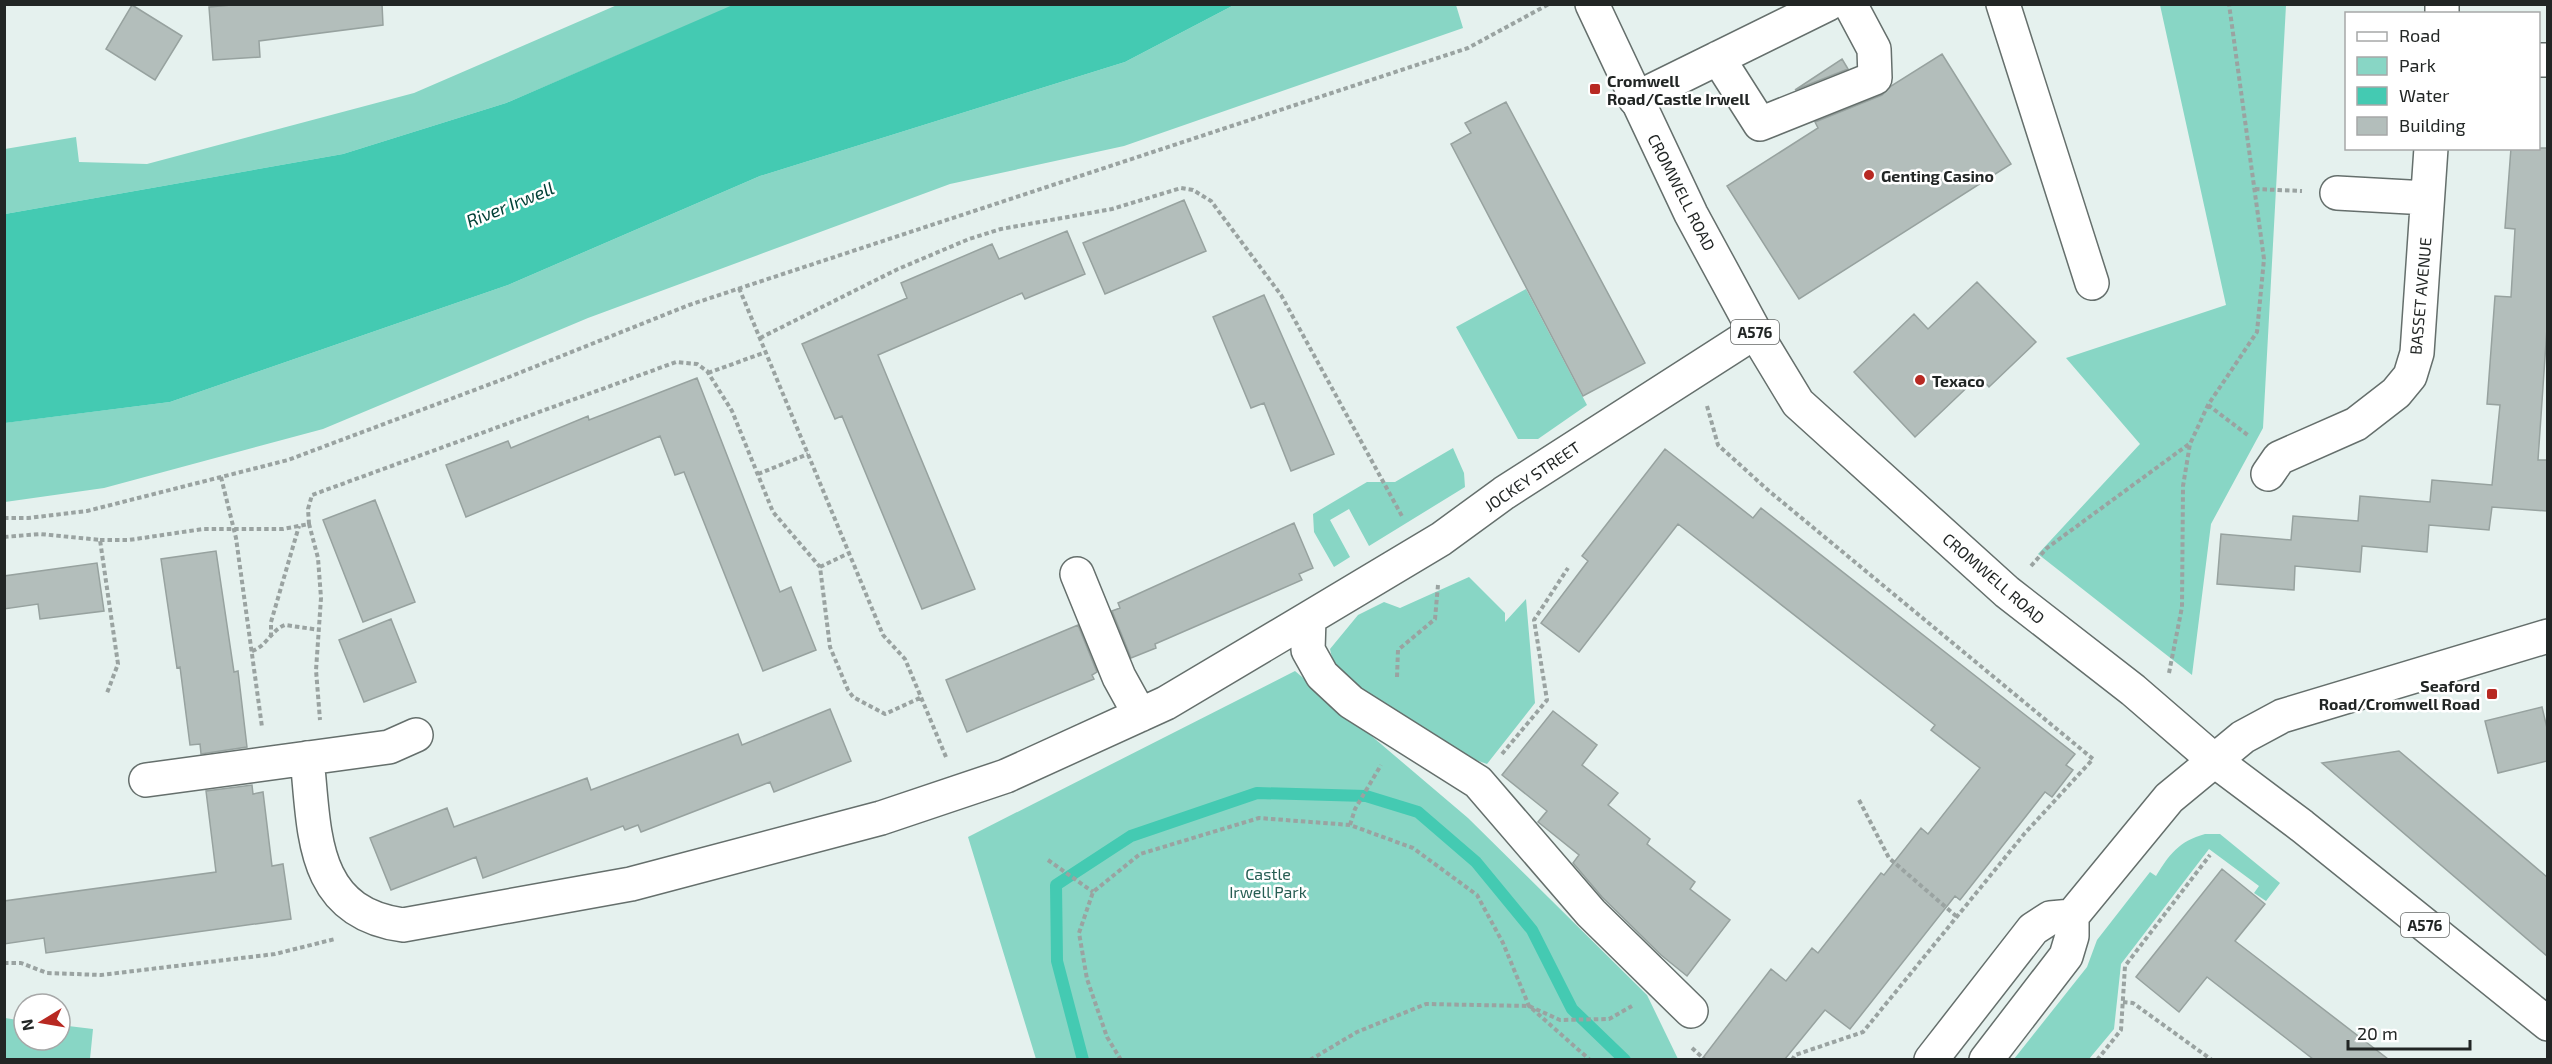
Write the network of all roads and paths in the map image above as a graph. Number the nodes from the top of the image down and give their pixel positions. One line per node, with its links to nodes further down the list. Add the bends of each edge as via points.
1 (1549, 4): 14 (path, via 1468,48)
2 (1592, 4): 8 (main road, CROMWELL ROAD / A576)
3 (1828, 4): 7 (main road)
4 (1850, 4): 7 (main road, via 1874,49 1875,78 1760,124)
5 (2002, 4): 13 (main road)
6 (2229, 4): 10 (path)
7 (1718, 58): 8 (main road)
8 (1635, 99): 15 (main road, CROMWELL ROAD / A576)
9 (2431, 150): 12 (main road, BASSET AVENUE)
10 (2255, 189): 11 (path); 20 (path, via 2264,260 2257,332)
11 (2337, 193): 12 (main road)
12 (2427, 198): 23 (main road, BASSET AVENUE, via 2417,353 2409,376 2396,393 2356,424)
13 (2092, 283)
14 (739, 288): 16 (path); 25 (path, via 299,456)
15 (1755, 332): 18 (main road, JOCKEY STREET); 37 (main road, CROMWELL ROAD / A576, via 1798,403)
16 (760, 338): 17 (path); 32 (path, via 898,269 969,239 1001,229 1112,209 1180,188 1192,190 1211,201 1281,295)
17 (766, 352): 19 (path); 22 (path)
18 (1697, 369): 32 (main road, JOCKEY STREET, via 1504,493); 62 (path, via 1718,445 2093,759)
19 (708, 373): 24 (path, via 732,411); 27 (path, via 697,364 676,362 417,454 312,495)
20 (2208, 405): 21 (path); 23 (path)
21 (2190, 444): 37 (path, via 2047,548); 46 (path, via 2183,486 2182,607)
22 (808, 454): 24 (path); 33 (path)
23 (2273, 466)
24 (759, 474): 34 (path, via 779,521)
25 (221, 477): 26 (path, via 87,511); 29 (path)
26 (4, 518)
27 (309, 524): 28 (path); 39 (path, via 318,558)
28 (299, 526): 29 (path); 41 (path, via 271,621)
29 (233, 530): 31 (path, via 203,529 129,540); 42 (path)
30 (4, 537): 31 (path, via 40,534)
31 (100, 540): 44 (path, via 118,664)
32 (1431, 545): 38 (main road, JOCKEY STREET); 43 (path, via 1435,619 1398,650)
33 (849, 553): 34 (path); 45 (path, via 883,635 906,659)
34 (820, 567): 45 (path, via 830,647 853,697 885,714)
35 (1568, 568): 53 (path, via 1534,620 1547,699)
36 (1077, 574): 47 (main road, via 1119,677)
37 (2007, 592): 46 (main road, CROMWELL ROAD / A576)
38 (1309, 618): 47 (main road, JOCKEY STREET); 53 (main road, via 1308,650 1322,675 1351,702)
39 (320, 630): 41 (path, via 285,625); 49 (path)
40 (2547, 636): 50 (main road, via 2282,716 2243,737)
41 (272, 637): 42 (path)
42 (252, 651): 51 (path)
43 (1397, 677)
44 (107, 693)
45 (922, 697): 55 (path)
46 (2161, 714): 50 (main road, CROMWELL ROAD / A576)
47 (1140, 715): 55 (main road, JOCKEY STREET, via 1006,776)
48 (417, 735): 49 (main road, via 389,747)
49 (316, 756): 51 (main road); 61 (main road, via 320,860 328,880)
50 (2214, 760): 63 (main road, via 2169,798); 69 (main road, CROMWELL ROAD / A576)
51 (267, 763): 52 (main road)
52 (146, 780)
53 (1478, 783): 68 (main road, via 1591,913)
54 (1370, 784): 57 (path)
55 (960, 791): 61 (main road, JOCKEY STREET, via 824,834 619,886 404,925 382,922)
56 (1859, 800): 62 (path, via 1888,858)
57 (1350, 825): 60 (path, via 1259,818 1140,854); 67 (path, via 1413,848 1477,895)
58 (2210, 855): 66 (path, via 2125,966)
59 (1048, 860): 60 (path)
60 (1093, 892): 70 (path, via 1079,933 1087,979 1107,1037)
61 (357, 910): 64 (path, via 339,938 275,954 101,975 47,973 21,963)
62 (1956, 915): 73 (path, via 1863,1032 1794,1055)
63 (2072, 916): 74 (main road, via 2050,918 2033,929); 75 (main road, via 2066,956)
64 (4, 963)
65 (1641, 1001): 67 (path, via 1609,1019 1560,1020)
66 (2123, 1002): 76 (path, via 2121,1030); 77 (path, via 2133,1003)
67 (1529, 1006): 71 (path, via 1426,1004 1357,1032); 72 (path)
68 (1691, 1011)
69 (2547, 1024)
70 (1122, 1059)
71 (1310, 1059)
72 (1590, 1059)
73 (1792, 1059)
74 (1931, 1059)
75 (1986, 1059)
76 (2097, 1059)
77 (2212, 1059)

